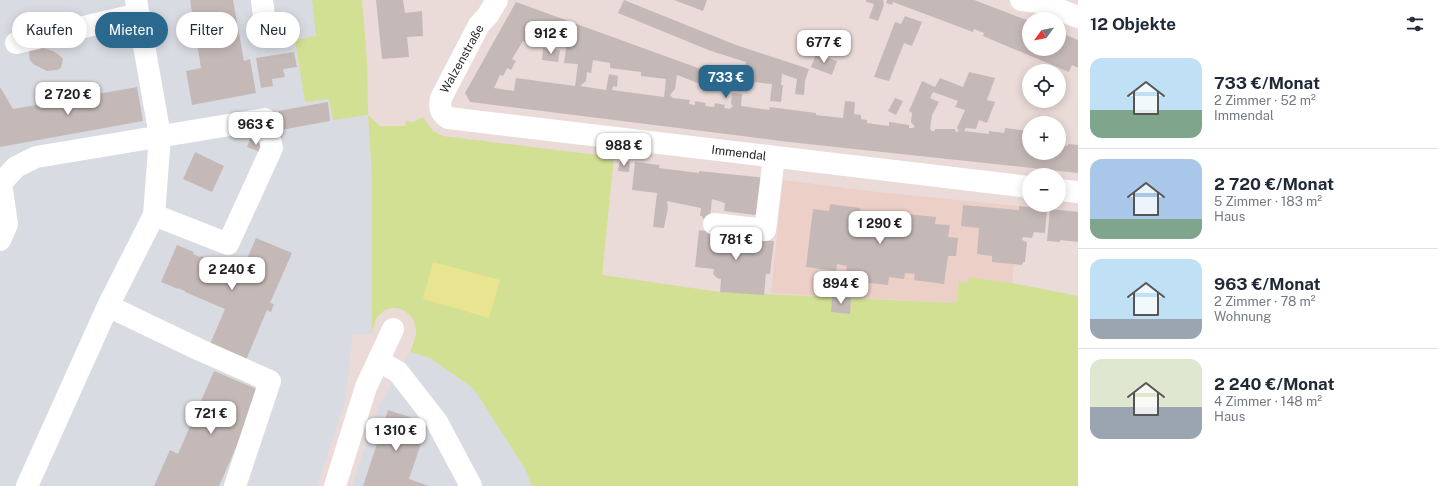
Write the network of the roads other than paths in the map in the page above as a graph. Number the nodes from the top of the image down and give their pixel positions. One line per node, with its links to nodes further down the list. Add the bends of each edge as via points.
1 (262, 0): 5 (street)
2 (497, 0): 8 (street, Walzenstraße, via 479,25 441,98 439,107)
3 (1021, 0): 6 (street, via 1039,2)
4 (138, 7): 7 (street); 9 (street)
5 (264, 12)
6 (1078, 17)
7 (87, 22)
8 (448, 118): 10 (street, Immendal)
9 (160, 136): 11 (street, via 36,157 16,167); 15 (street); 15 (street, via 265,118 272,148 228,244)
10 (774, 157): 12 (street, Immendal); 16 (street, via 765,230)
11 (1, 182): 17 (street, via 7,224)
12 (1022, 185)
13 (1066, 191): 14 (street)
14 (1078, 192)
15 (154, 215): 18 (street)
16 (714, 224)
17 (0, 240)
18 (108, 306): 21 (street); 22 (street, via 270,381)
19 (393, 329): 20 (street)
20 (378, 361): 23 (street, via 366,387); 24 (street, via 398,372 437,422)
21 (27, 486)
22 (236, 486)
23 (335, 486)
24 (471, 486)

